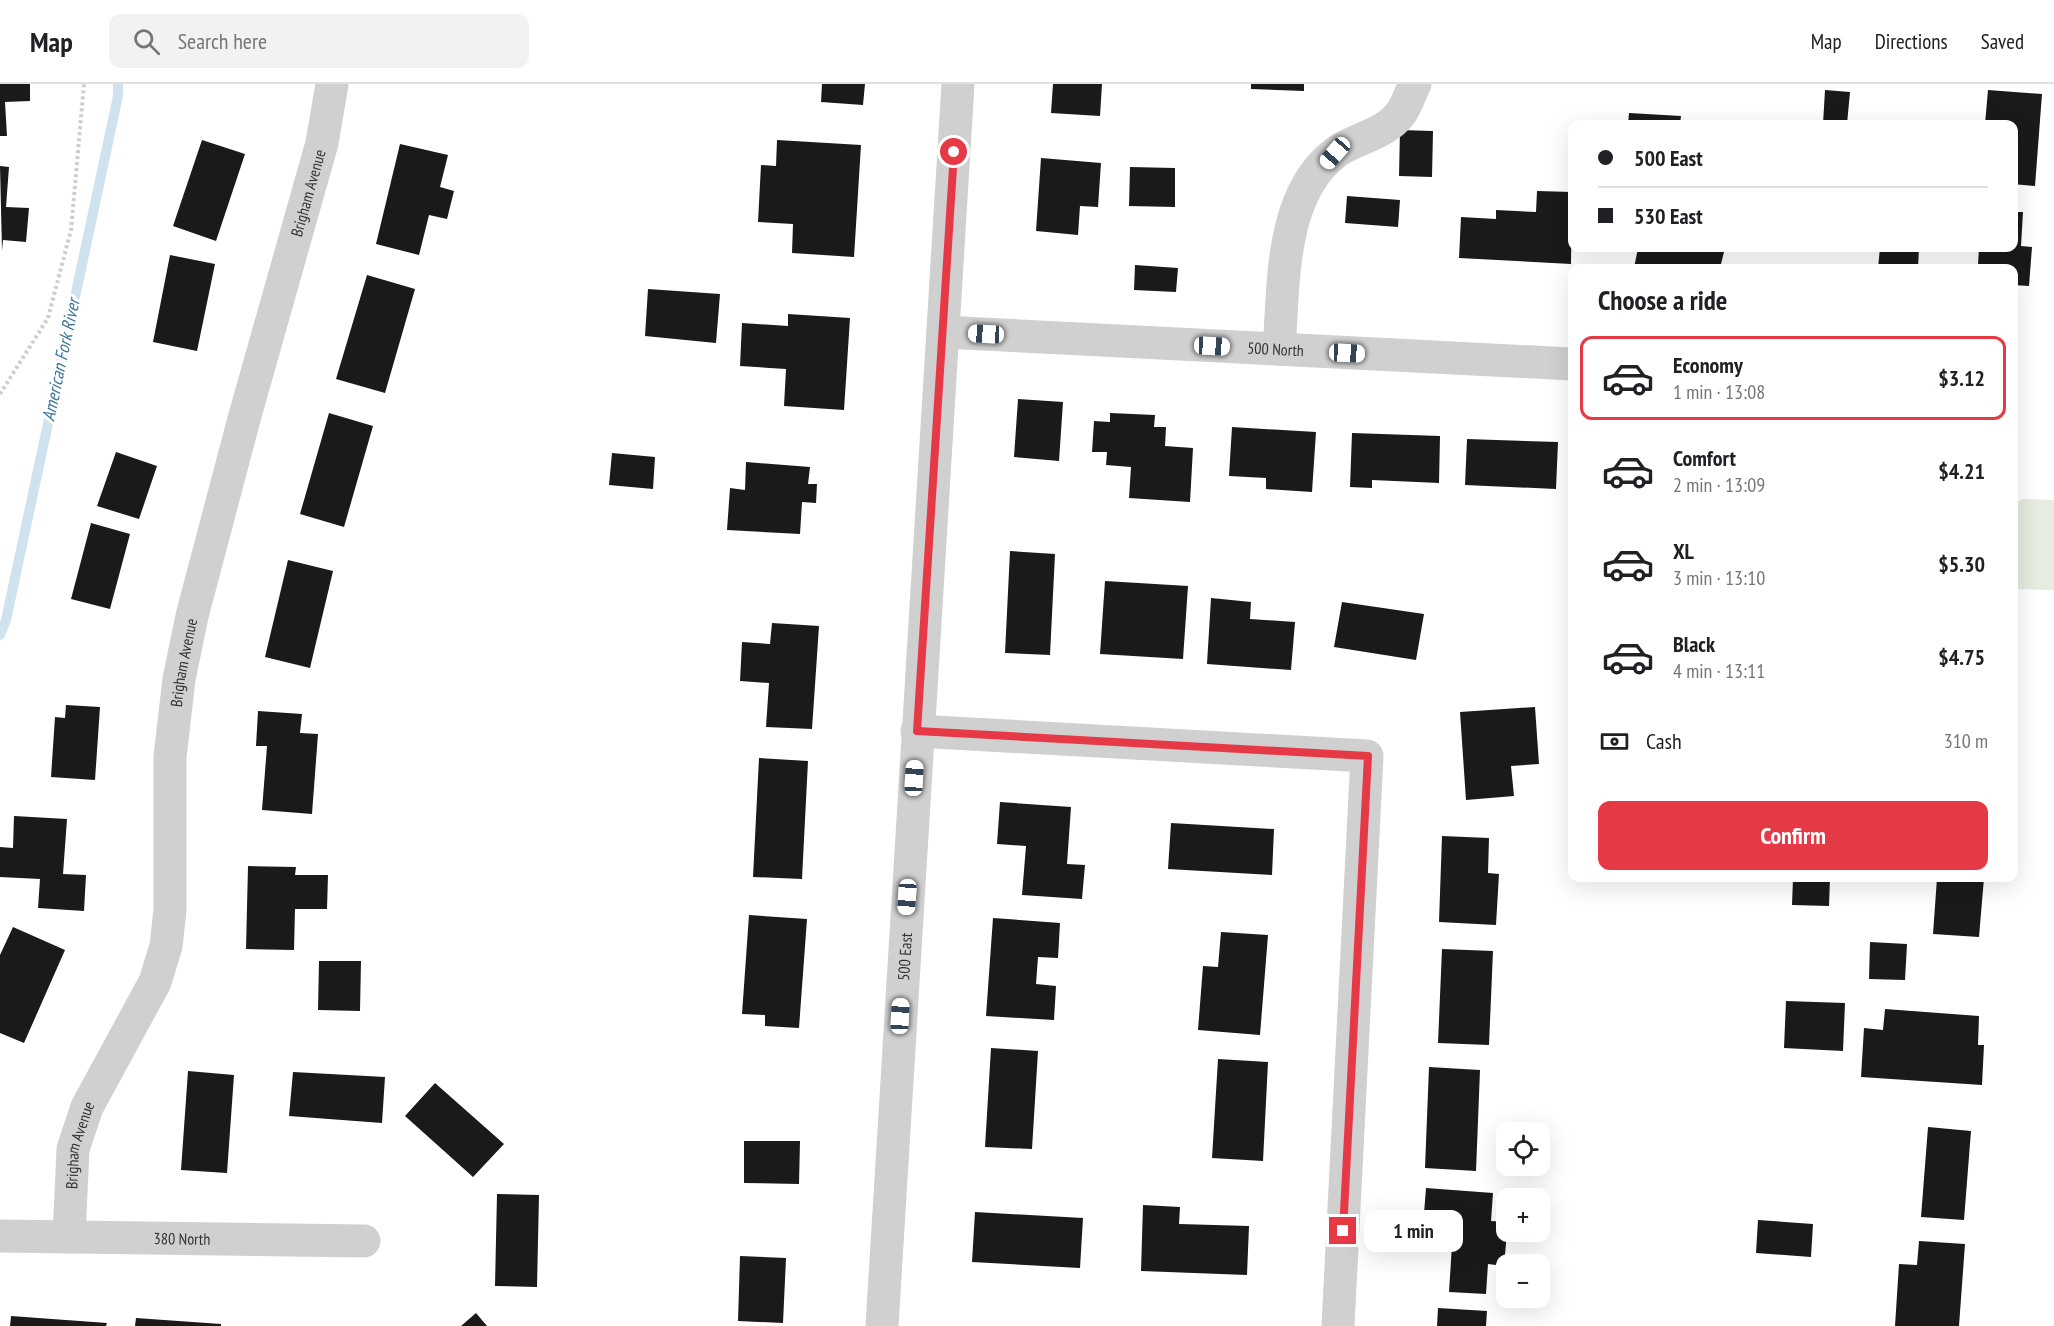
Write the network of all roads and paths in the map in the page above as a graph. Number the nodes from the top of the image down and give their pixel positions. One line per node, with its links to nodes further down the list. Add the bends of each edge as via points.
1 (84, 84): 8 (path, via 71,230 57,285 48,318)
2 (332, 84): 11 (street, Brigham Avenue, via 322,143 244,419 179,680 170,757 170,910 166,946 155,982 87,1107 73,1149)
3 (958, 84): 5 (street, 500 East)
4 (1415, 84): 6 (street, via 1401,113 1379,131 1335,153 1310,183 1288,234)
5 (943, 332): 6 (street, 500 North); 9 (street, 500 East)
6 (1279, 349): 7 (street, 500 North)
7 (1568, 364)
8 (0, 394)
9 (917, 731): 13 (street, 500 East); 14 (street, via 1368,756)
10 (0, 1236): 11 (street, 380 North)
11 (69, 1237): 12 (street, 380 North)
12 (364, 1241)
13 (882, 1326)
14 (1338, 1326)

